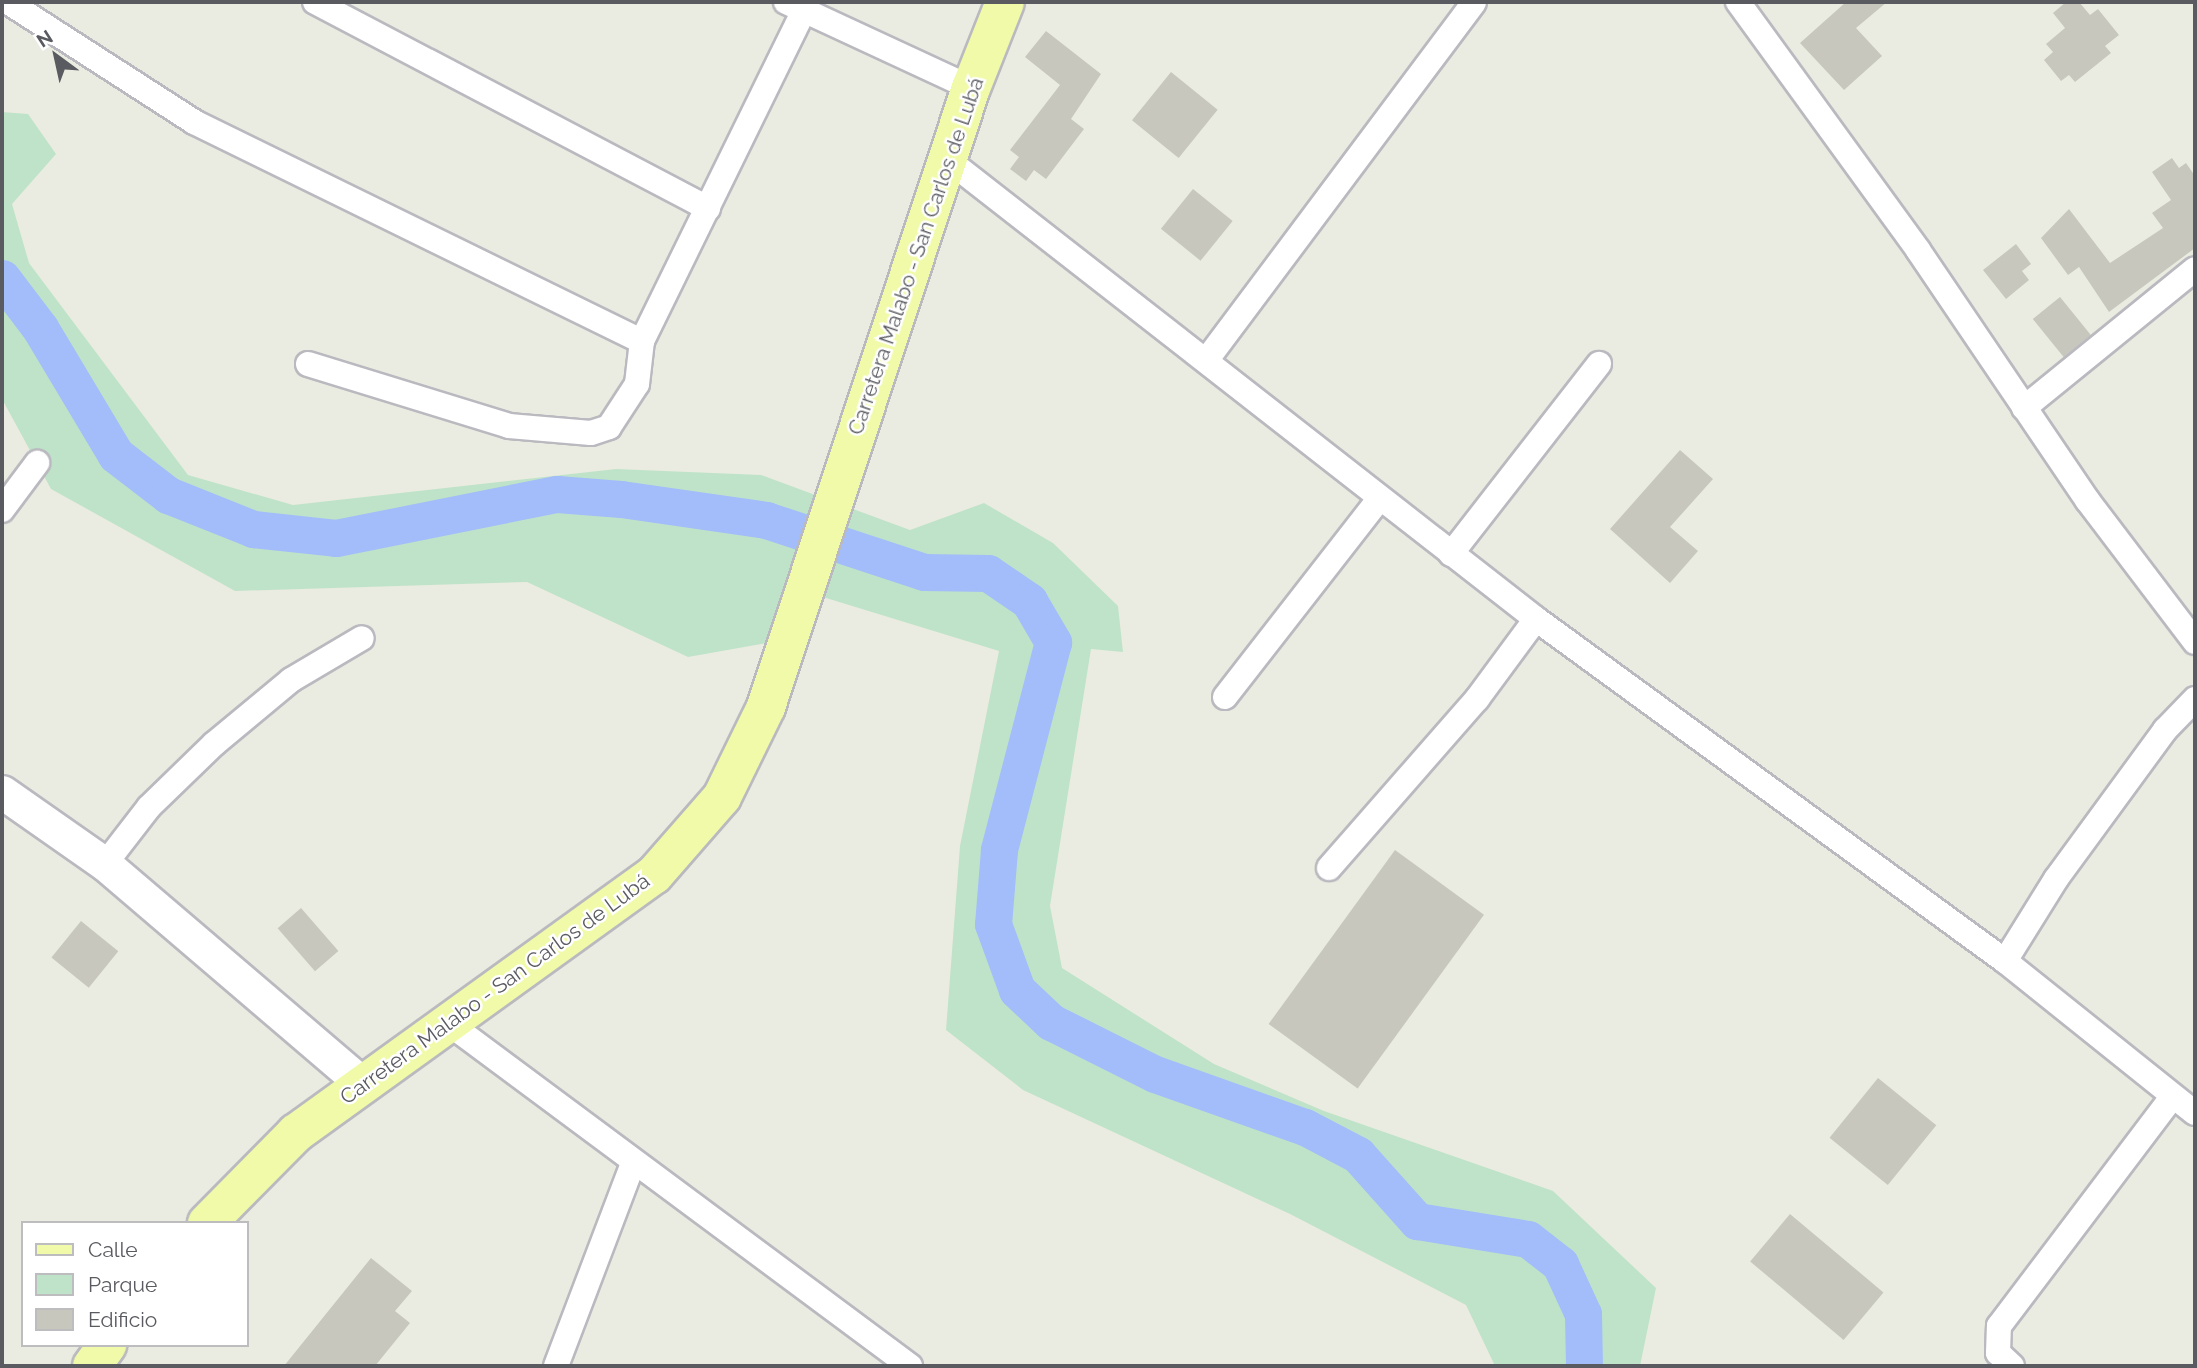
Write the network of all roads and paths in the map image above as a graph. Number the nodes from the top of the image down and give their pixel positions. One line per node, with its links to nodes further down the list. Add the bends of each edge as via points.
1 (8, 2): 11 (street, via 194,122)
2 (315, 2): 9 (street)
3 (1005, 2): 7 (main road, Carretera Malabo - San Carlos de Lubá)
4 (1474, 2): 12 (street)
5 (1738, 2): 15 (street, via 1886,205)
6 (794, 7): 7 (street); 9 (street)
7 (971, 88): 8 (main road, Carretera Malabo - San Carlos de Lubá)
8 (948, 160): 12 (street); 29 (main road, Carretera Malabo - San Carlos de Lubá, via 766,707 746,754 705,818 654,875)
9 (708, 208): 11 (street)
10 (2195, 269): 15 (street)
11 (642, 341): 13 (street, via 637,384 623,412 609,426 591,433 509,426)
12 (1208, 358): 17 (street)
13 (308, 363)
14 (1599, 364): 19 (street)
15 (2024, 408): 22 (street)
16 (37, 463): 18 (street)
17 (1380, 498): 19 (street); 23 (street)
18 (2, 510)
19 (1451, 554): 20 (street)
20 (1536, 620): 27 (street, via 1477,699); 28 (street)
21 (362, 638): 26 (street, via 291,680 214,744 149,807)
22 (2195, 642)
23 (1225, 696)
24 (2195, 699): 28 (street, via 2165,730 2064,868)
25 (2, 792): 26 (street)
26 (105, 864): 30 (street)
27 (1329, 868)
28 (2005, 961): 31 (street)
29 (451, 1025): 30 (main road, Carretera Malabo - San Carlos de Lubá); 33 (street)
30 (361, 1083): 34 (main road, Carretera Malabo - San Carlos de Lubá, via 296,1133)
31 (2174, 1096): 32 (street); 39 (street, via 1999,1326 1998,1353)
32 (2195, 1113)
33 (633, 1163): 37 (street); 38 (street)
34 (209, 1221)
35 (106, 1347): 36 (main road)
36 (92, 1366)
37 (556, 1366)
38 (909, 1366)
39 (2012, 1366)

